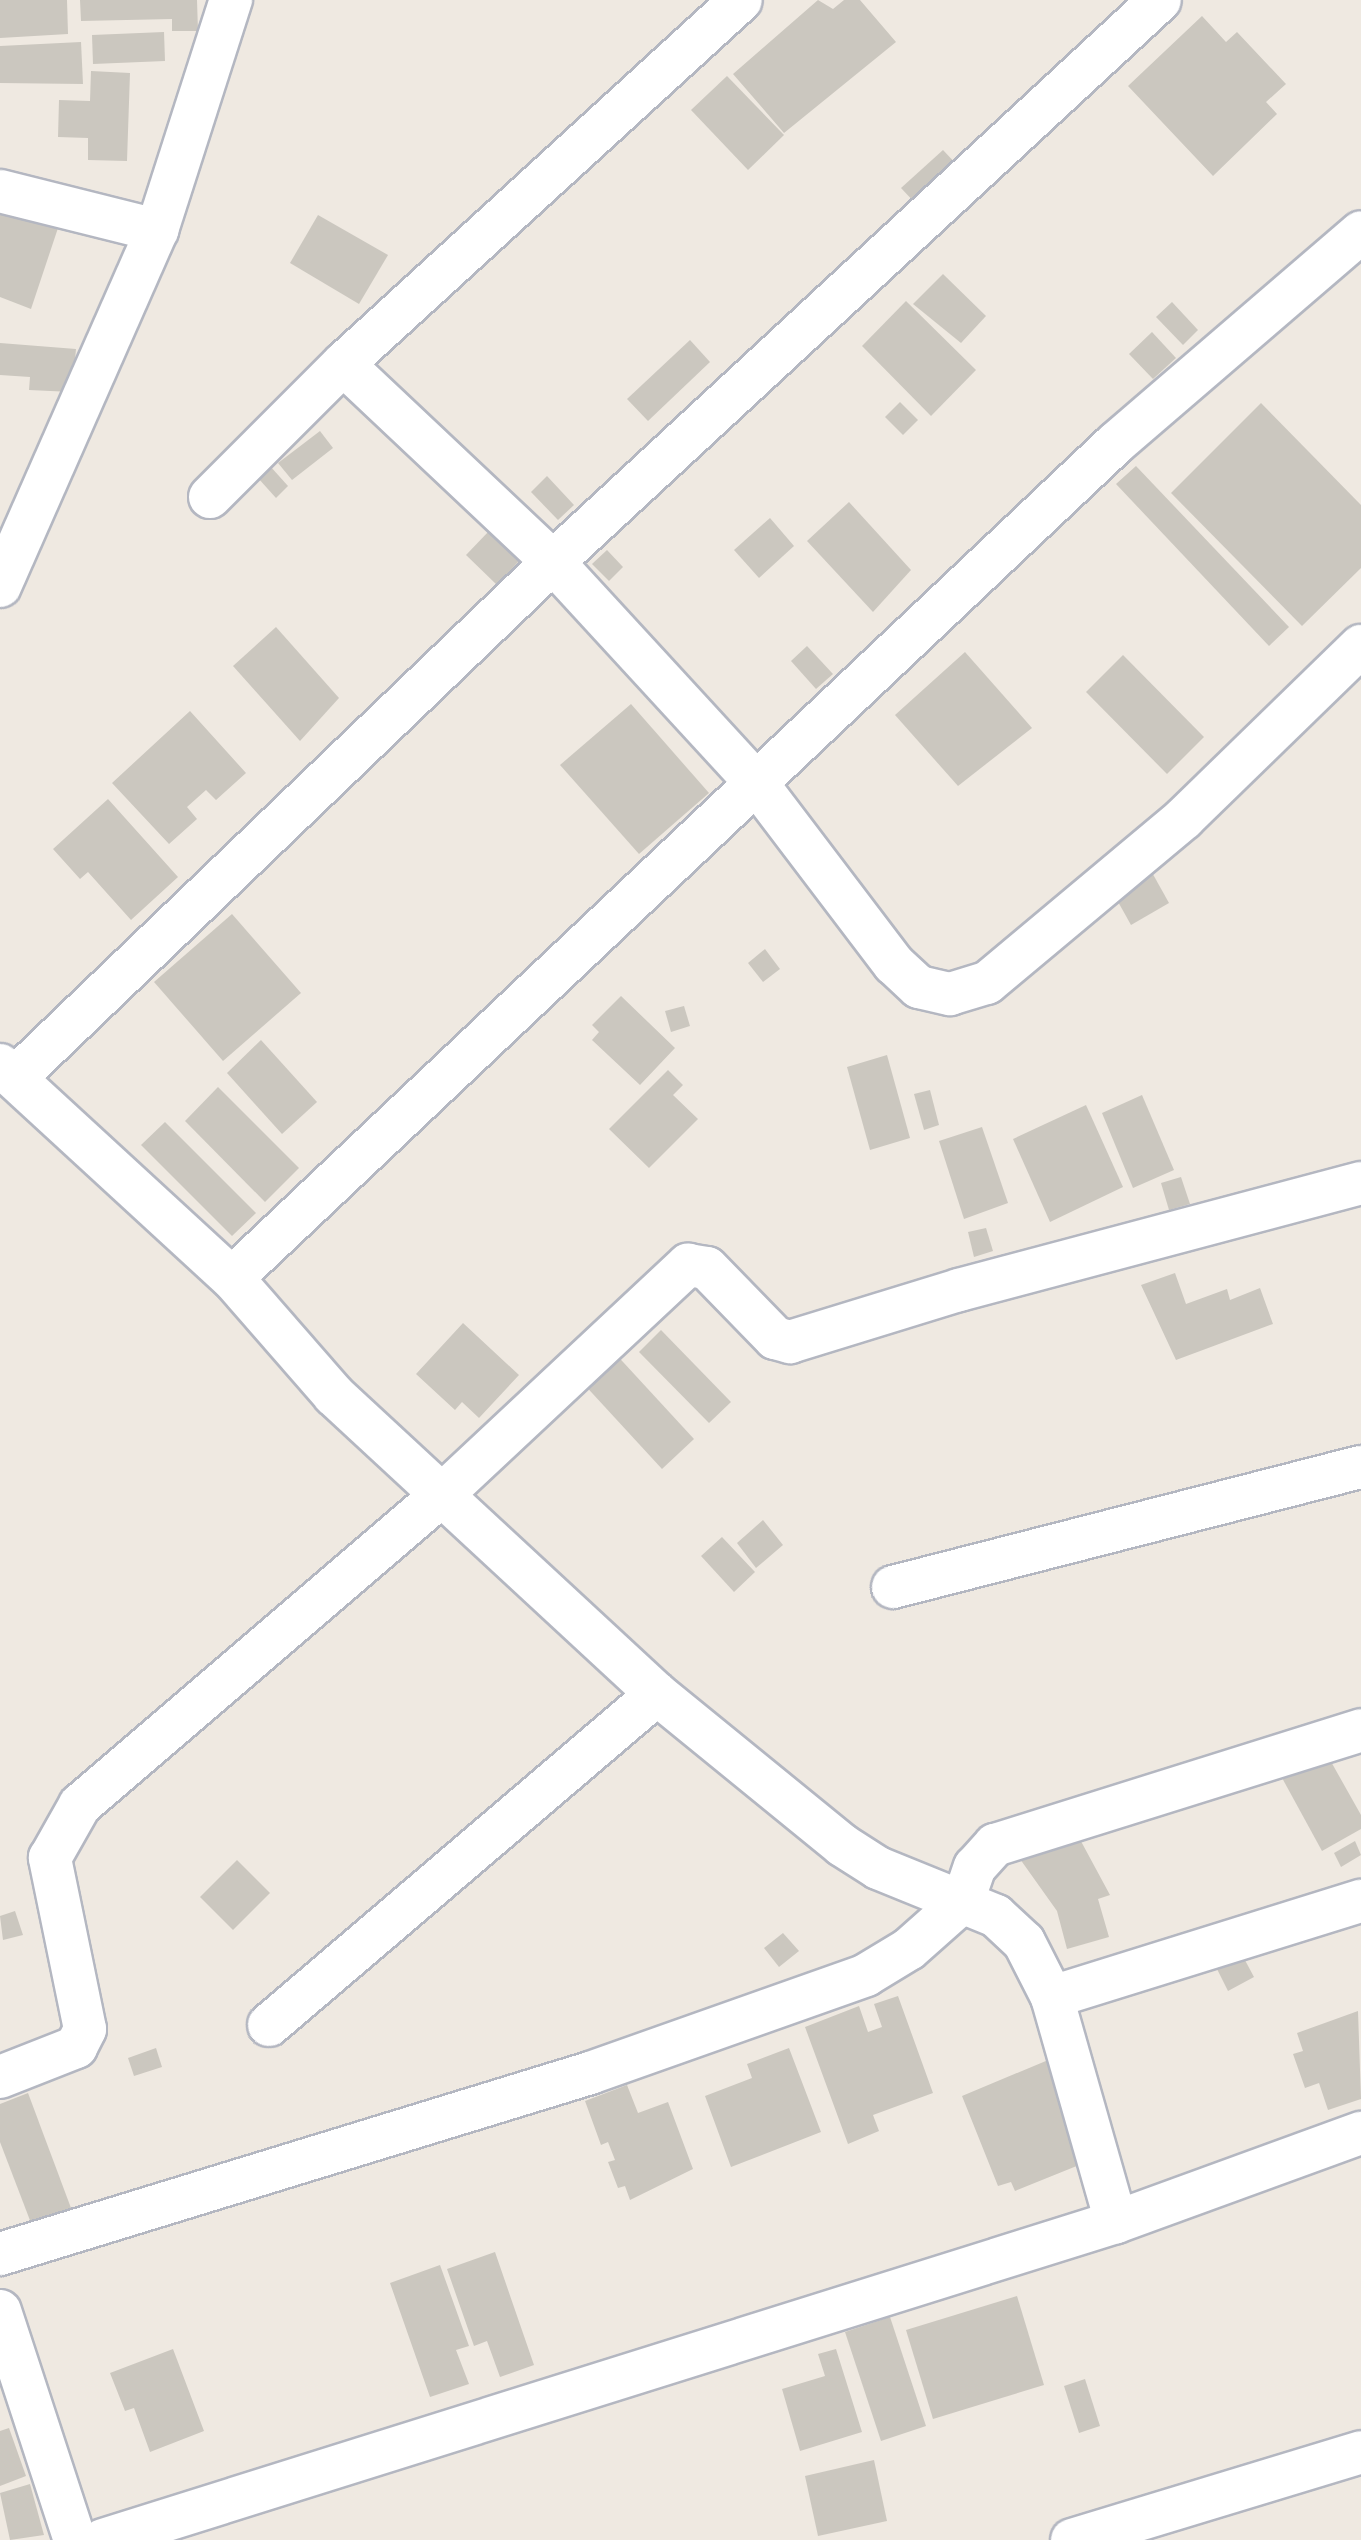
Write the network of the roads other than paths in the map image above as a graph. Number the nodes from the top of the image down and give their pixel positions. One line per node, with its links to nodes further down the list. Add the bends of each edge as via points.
1 (231, 0): 5 (street)
2 (741, 0): 7 (street)
3 (1160, 0): 10 (street)
4 (0, 191): 5 (street)
5 (157, 230): 9 (street)
6 (1361, 232): 13 (street, via 1116,443)
7 (344, 364): 8 (street); 10 (street)
8 (210, 497)
9 (17, 512): 11 (street)
10 (554, 562): 13 (street); 14 (street)
11 (0, 586)
12 (1361, 646): 13 (street, via 1184,818 987,984 950,994 919,986 894,964)
13 (758, 785): 16 (street)
14 (9, 1070): 16 (street)
15 (1361, 1184): 18 (street, via 958,1290 790,1342 775,1338 707,1268 688,1265)
16 (232, 1278): 18 (street, via 334,1396)
17 (1361, 1467): 19 (street)
18 (445, 1492): 20 (street); 26 (street, via 80,1804 50,1858 85,2029 76,2046)
19 (893, 1587)
20 (657, 1694): 23 (street, via 842,1845 878,1868); 25 (street)
21 (1361, 1730): 23 (street, via 994,1845 975,1868)
22 (1361, 1900): 24 (street)
23 (963, 1901): 24 (street, via 996,1916 1024,1942); 29 (street, via 910,1948 866,1975 590,2073)
24 (1052, 1997): 28 (street)
25 (269, 2025)
26 (0, 2076)
27 (1361, 2134): 28 (street)
28 (1116, 2222): 33 (street)
29 (0, 2254)
30 (0, 2310): 32 (street)
31 (1361, 2452): 34 (street)
32 (75, 2540)
33 (103, 2540)
34 (1072, 2540)

